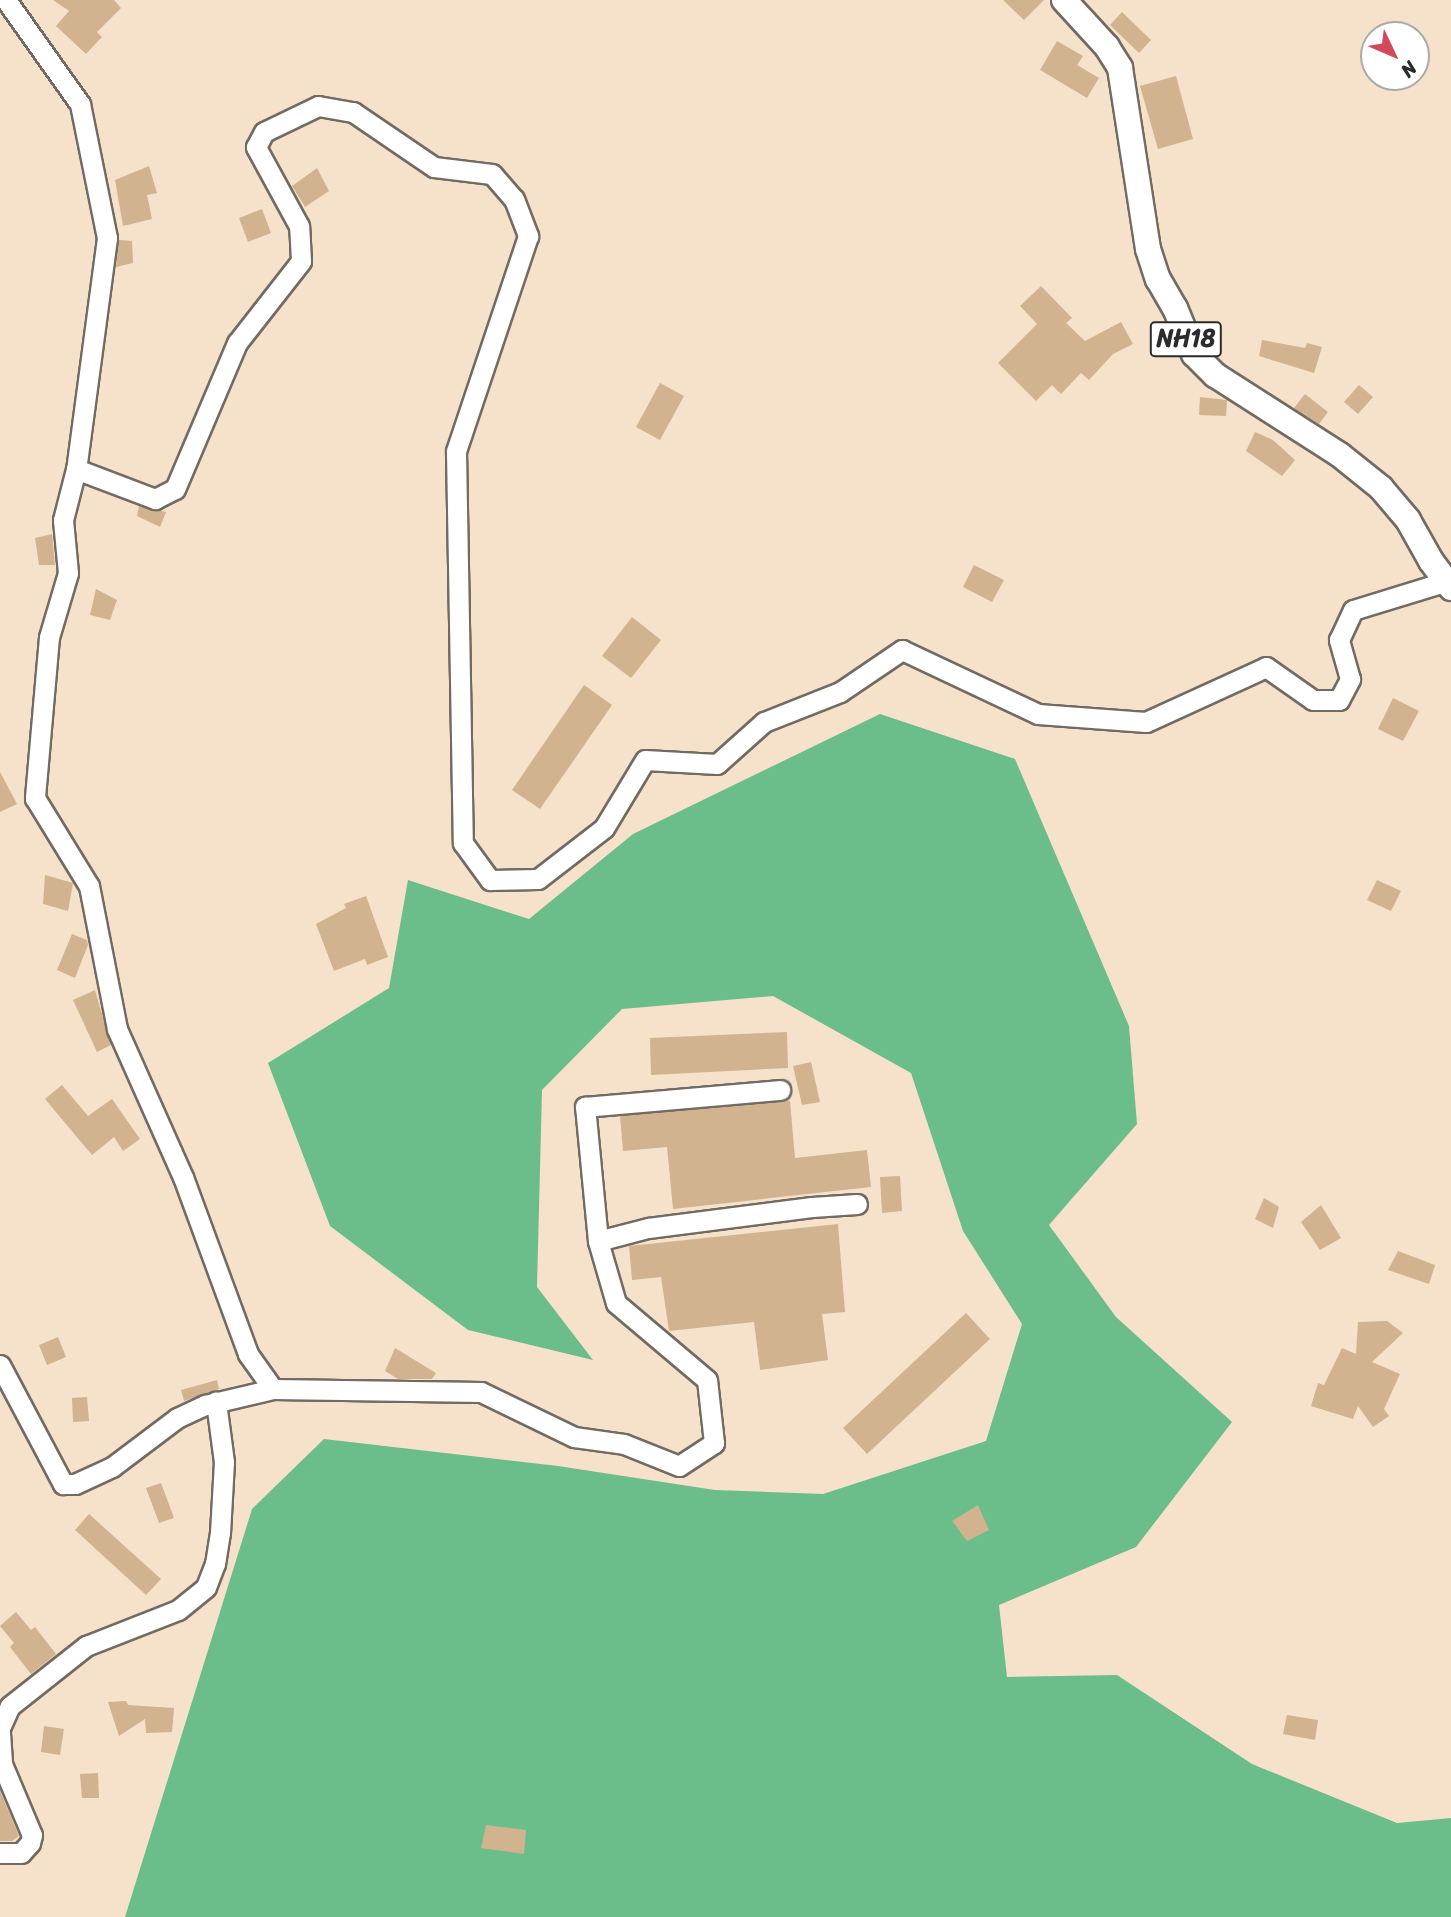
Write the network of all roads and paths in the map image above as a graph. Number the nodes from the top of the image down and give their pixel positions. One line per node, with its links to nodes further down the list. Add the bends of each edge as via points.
1 (6, 0): 3 (street, via 80,104 107,238)
2 (1064, 0): 4 (main road, NH18, via 1120,68 1148,249 1194,354 1215,374 1340,455 1381,488 1408,520)
3 (76, 469): 4 (street, via 155,499 175,489 237,342 301,261 299,226 256,147 264,132 318,106 353,112 434,167 492,174 514,199 528,236 456,451 463,844 490,880 538,879 604,828 645,760 717,764 764,722 839,692 902,650 1038,714 1146,722 1266,667 1313,700 1339,700 1350,679 1339,640 1353,610); 9 (street, via 63,520 68,573 49,637 35,798 89,886 117,1029 183,1177 248,1354)
4 (1448, 585)
5 (780, 1090): 7 (street, via 585,1107)
6 (857, 1204): 7 (street, via 649,1228)
7 (598, 1241): 9 (street, via 616,1303 707,1380 715,1443 679,1466 624,1444 574,1437 481,1392)
8 (0, 1365): 10 (street, via 63,1484 75,1484 112,1467 177,1418)
9 (273, 1389): 10 (street)
10 (216, 1402): 11 (street, via 223,1474 220,1533 206,1587 178,1610 86,1646 10,1706)
11 (0, 1728)
12 (0, 1733): 13 (street, via 2,1764 32,1835 21,1853)
13 (0, 1853)

